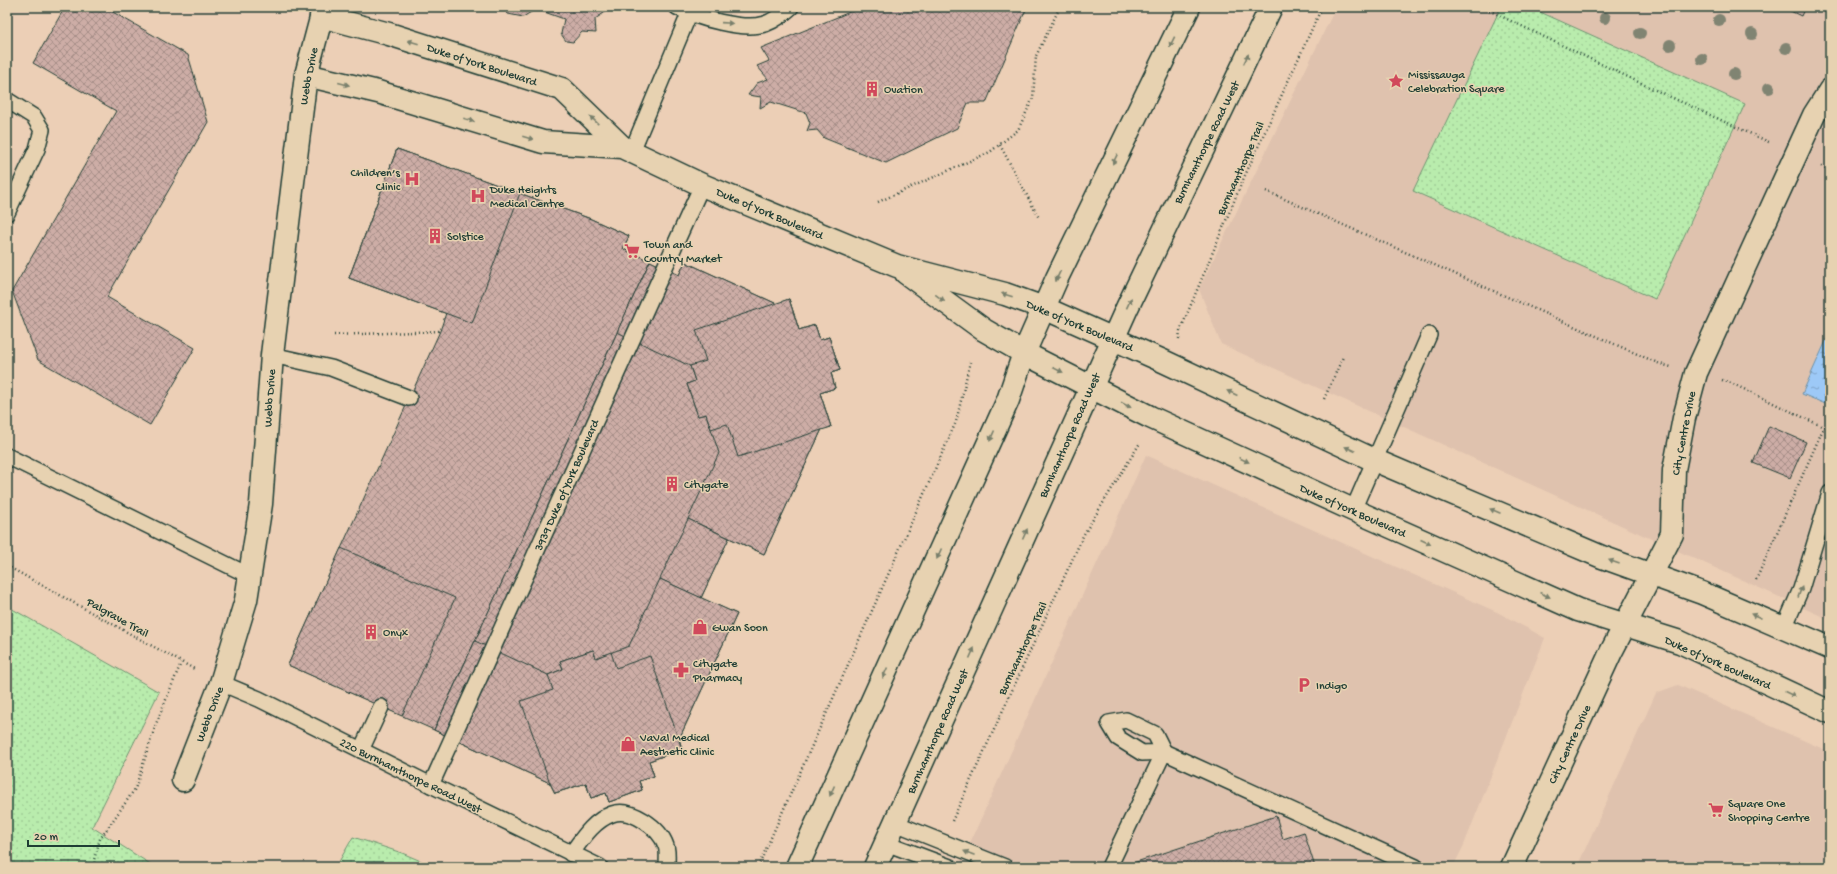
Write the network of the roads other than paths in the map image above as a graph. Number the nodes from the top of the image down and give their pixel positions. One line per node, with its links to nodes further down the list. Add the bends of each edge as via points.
1 (791, 7): 4 (lane, one-way to 1, via 719,22 764,24 780,17)
2 (1189, 7): 13 (street, one-way to 13)
3 (1271, 7): 15 (street, Burnhamthorpe Road West, one-way to 3)
4 (686, 9): 9 (lane)
5 (322, 12): 6 (street, Webb Drive); 9 (street, Duke of York Boulevard, one-way to 5, via 562,89)
6 (306, 75): 9 (street, Duke of York Boulevard, one-way to 9, via 378,92 543,142); 17 (street, Webb Drive)
7 (1830, 90): 24 (street, City Centre Drive, via 1814,115 1696,373 1674,470 1672,534)
8 (7, 100): 11 (lane, via 34,117 42,130 37,149)
9 (627, 149): 10 (street, Duke of York Boulevard)
10 (702, 185): 12 (street, Duke of York Boulevard); 34 (lane, 3939 Duke of York Boulevard)
11 (7, 213)
12 (897, 266): 13 (street, Duke of York Boulevard, one-way to 12, via 1005,294); 16 (street, Duke of York Boulevard, one-way to 16, via 984,330)
13 (1044, 308): 15 (street, Duke of York Boulevard); 16 (street)
14 (1428, 335): 21 (lane)
15 (1113, 338): 18 (street, Burnhamthorpe Road West); 21 (street, Duke of York Boulevard, one-way to 15)
16 (1024, 353): 18 (street, Duke of York Boulevard, one-way to 18); 40 (street, one-way to 40, via 1008,400)
17 (272, 355): 19 (lane, via 331,368); 25 (street, Webb Drive, via 261,504)
18 (1092, 386): 23 (street, Duke of York Boulevard, one-way to 23, via 1150,417); 35 (street, Burnhamthorpe Road West, one-way to 18)
19 (409, 398)
20 (7, 456): 25 (lane)
21 (1374, 460): 23 (lane); 24 (street, Duke of York Boulevard, one-way to 21, via 1602,557)
22 (1830, 493): 27 (lane, one-way to 22, via 1801,589)
23 (1353, 510): 26 (street, Duke of York Boulevard, one-way to 26, via 1578,610)
24 (1651, 575): 26 (street, City Centre Drive); 27 (street, Duke of York Boulevard, one-way to 24, via 1702,593)
25 (250, 576): 29 (street, Webb Drive, via 246,600)
26 (1625, 625): 31 (street, Duke of York Boulevard, one-way to 31, via 1680,642); 46 (street, City Centre Drive)
27 (1784, 628): 28 (street, Duke of York Boulevard)
28 (1830, 648)
29 (221, 683): 32 (lane, 220 Burnhamthorpe Road West); 33 (street, Webb Drive)
30 (381, 707): 32 (lane)
31 (1830, 712)
32 (361, 750): 34 (lane, 220 Burnhamthorpe Road West)
33 (183, 780)
34 (431, 785): 37 (lane, 220 Burnhamthorpe Road West)
35 (895, 823): 36 (street, Burnhamthorpe Road West); 43 (lane, one-way to 35)
36 (886, 843): 41 (street, Burnhamthorpe Road West); 42 (lane)
37 (571, 854): 38 (lane, 220 Burnhamthorpe Road West); 39 (lane, via 589,829 613,814 631,813 654,829 667,846)
38 (600, 867)
39 (666, 867)
40 (797, 867)
41 (875, 867)
42 (950, 867)
43 (1005, 867)
44 (1108, 867): 45 (lane, via 1164,752)
45 (1416, 867)
46 (1512, 867)

